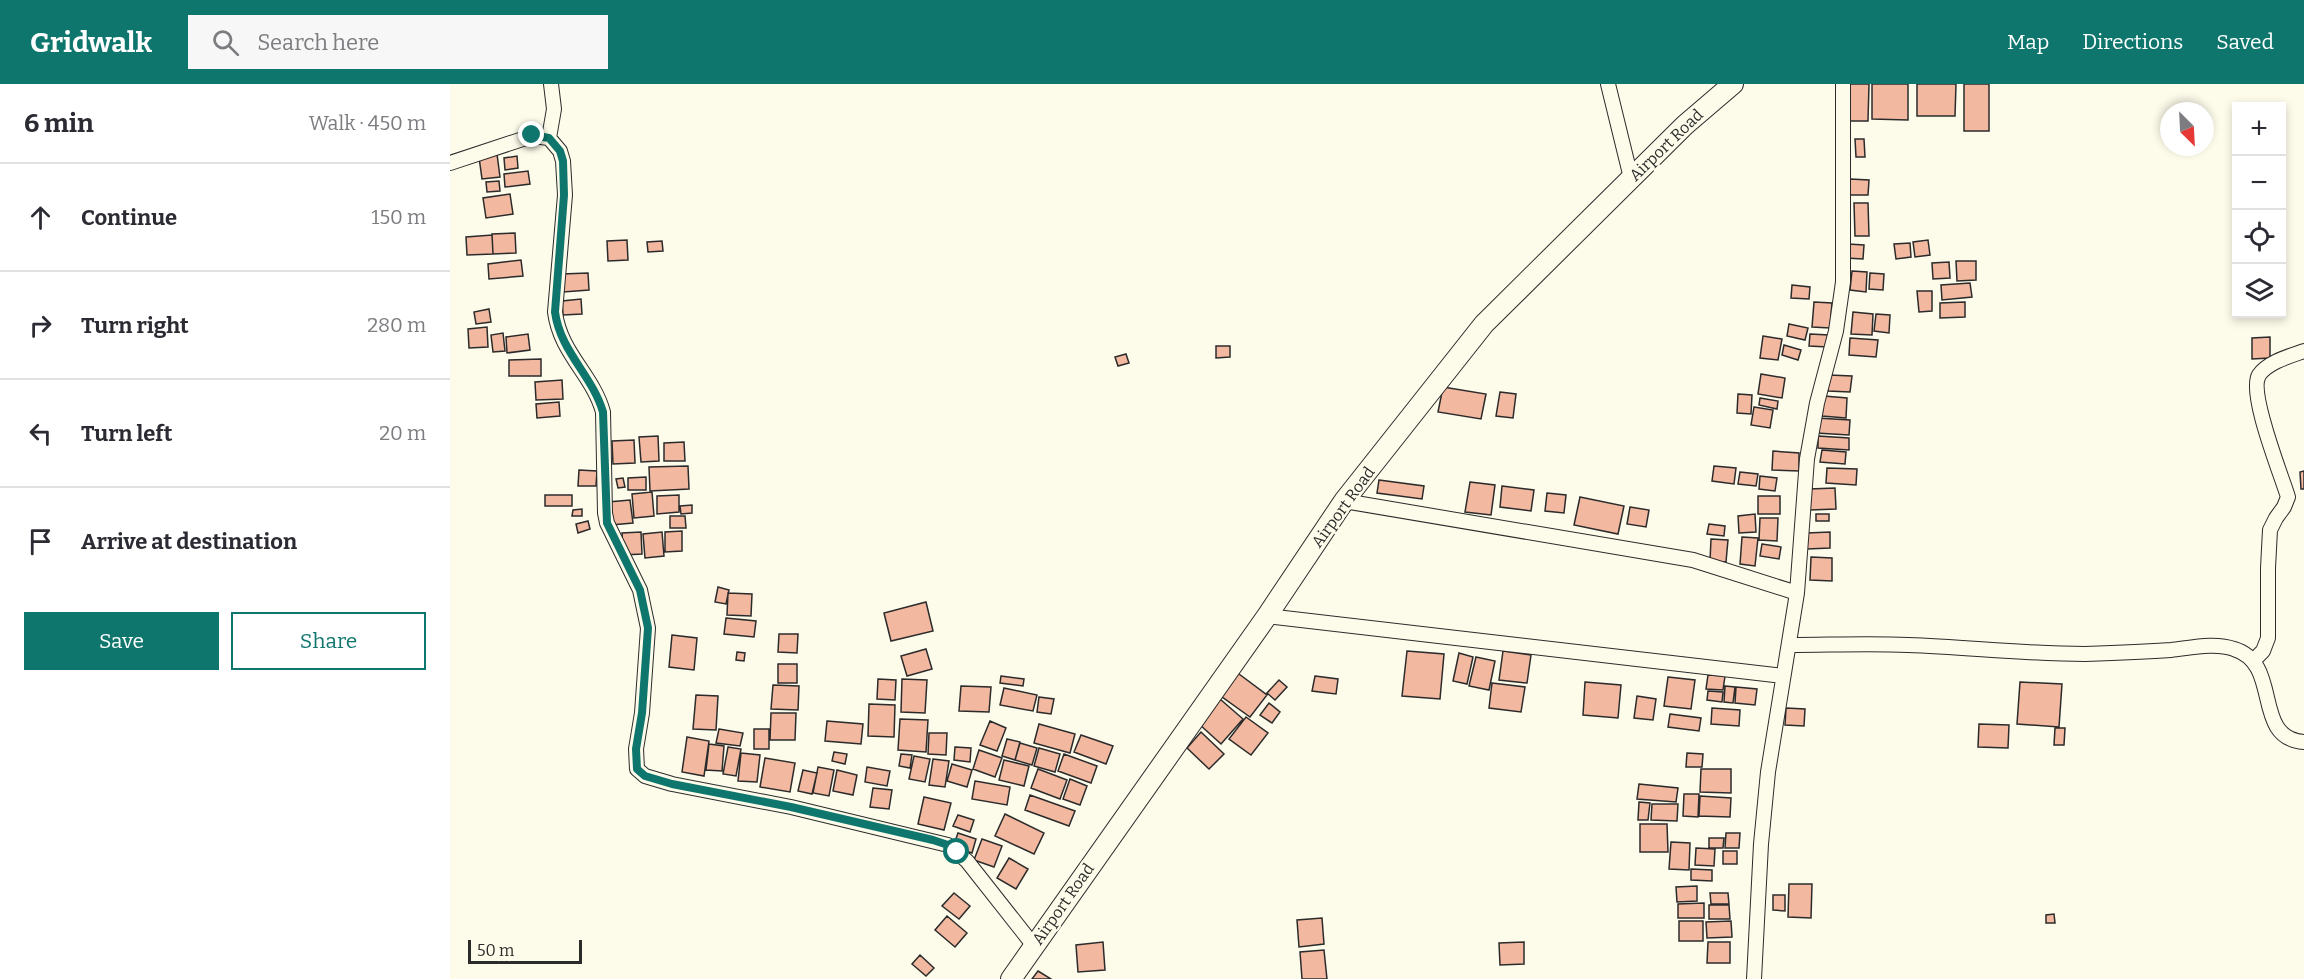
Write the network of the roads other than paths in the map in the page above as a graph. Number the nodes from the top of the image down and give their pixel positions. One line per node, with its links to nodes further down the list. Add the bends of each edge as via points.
1 (551, 84): 5 (street, via 554,109)
2 (1608, 84): 7 (street)
3 (1733, 84): 7 (main road, Airport Road)
4 (1843, 84): 10 (street, via 1843,282 1807,459)
5 (549, 138): 6 (street, via 532,135); 16 (street, via 560,151 564,172 556,326 603,412 607,523 640,590 648,628 637,769 645,776 672,784 791,807 948,845 967,861)
6 (450, 163)
7 (1631, 178): 9 (main road, Airport Road, via 1484,324)
8 (2304, 351): 13 (street, via 2268,367 2257,383 2266,430 2288,496 2270,530 2268,638)
9 (1344, 501): 10 (street, via 1693,560); 11 (main road, Airport Road)
10 (1797, 593): 12 (street)
11 (1267, 616): 14 (street); 16 (main road, Airport Road)
12 (1790, 645): 13 (street, via 1907,645 2066,654 2225,646); 14 (street)
13 (2254, 660): 15 (street, via 2262,674 2275,726 2290,738)
14 (1783, 676): 18 (street, via 1761,844)
15 (2304, 742)
16 (1034, 946): 17 (main road, Airport Road)
17 (1011, 979)
18 (1754, 979)

